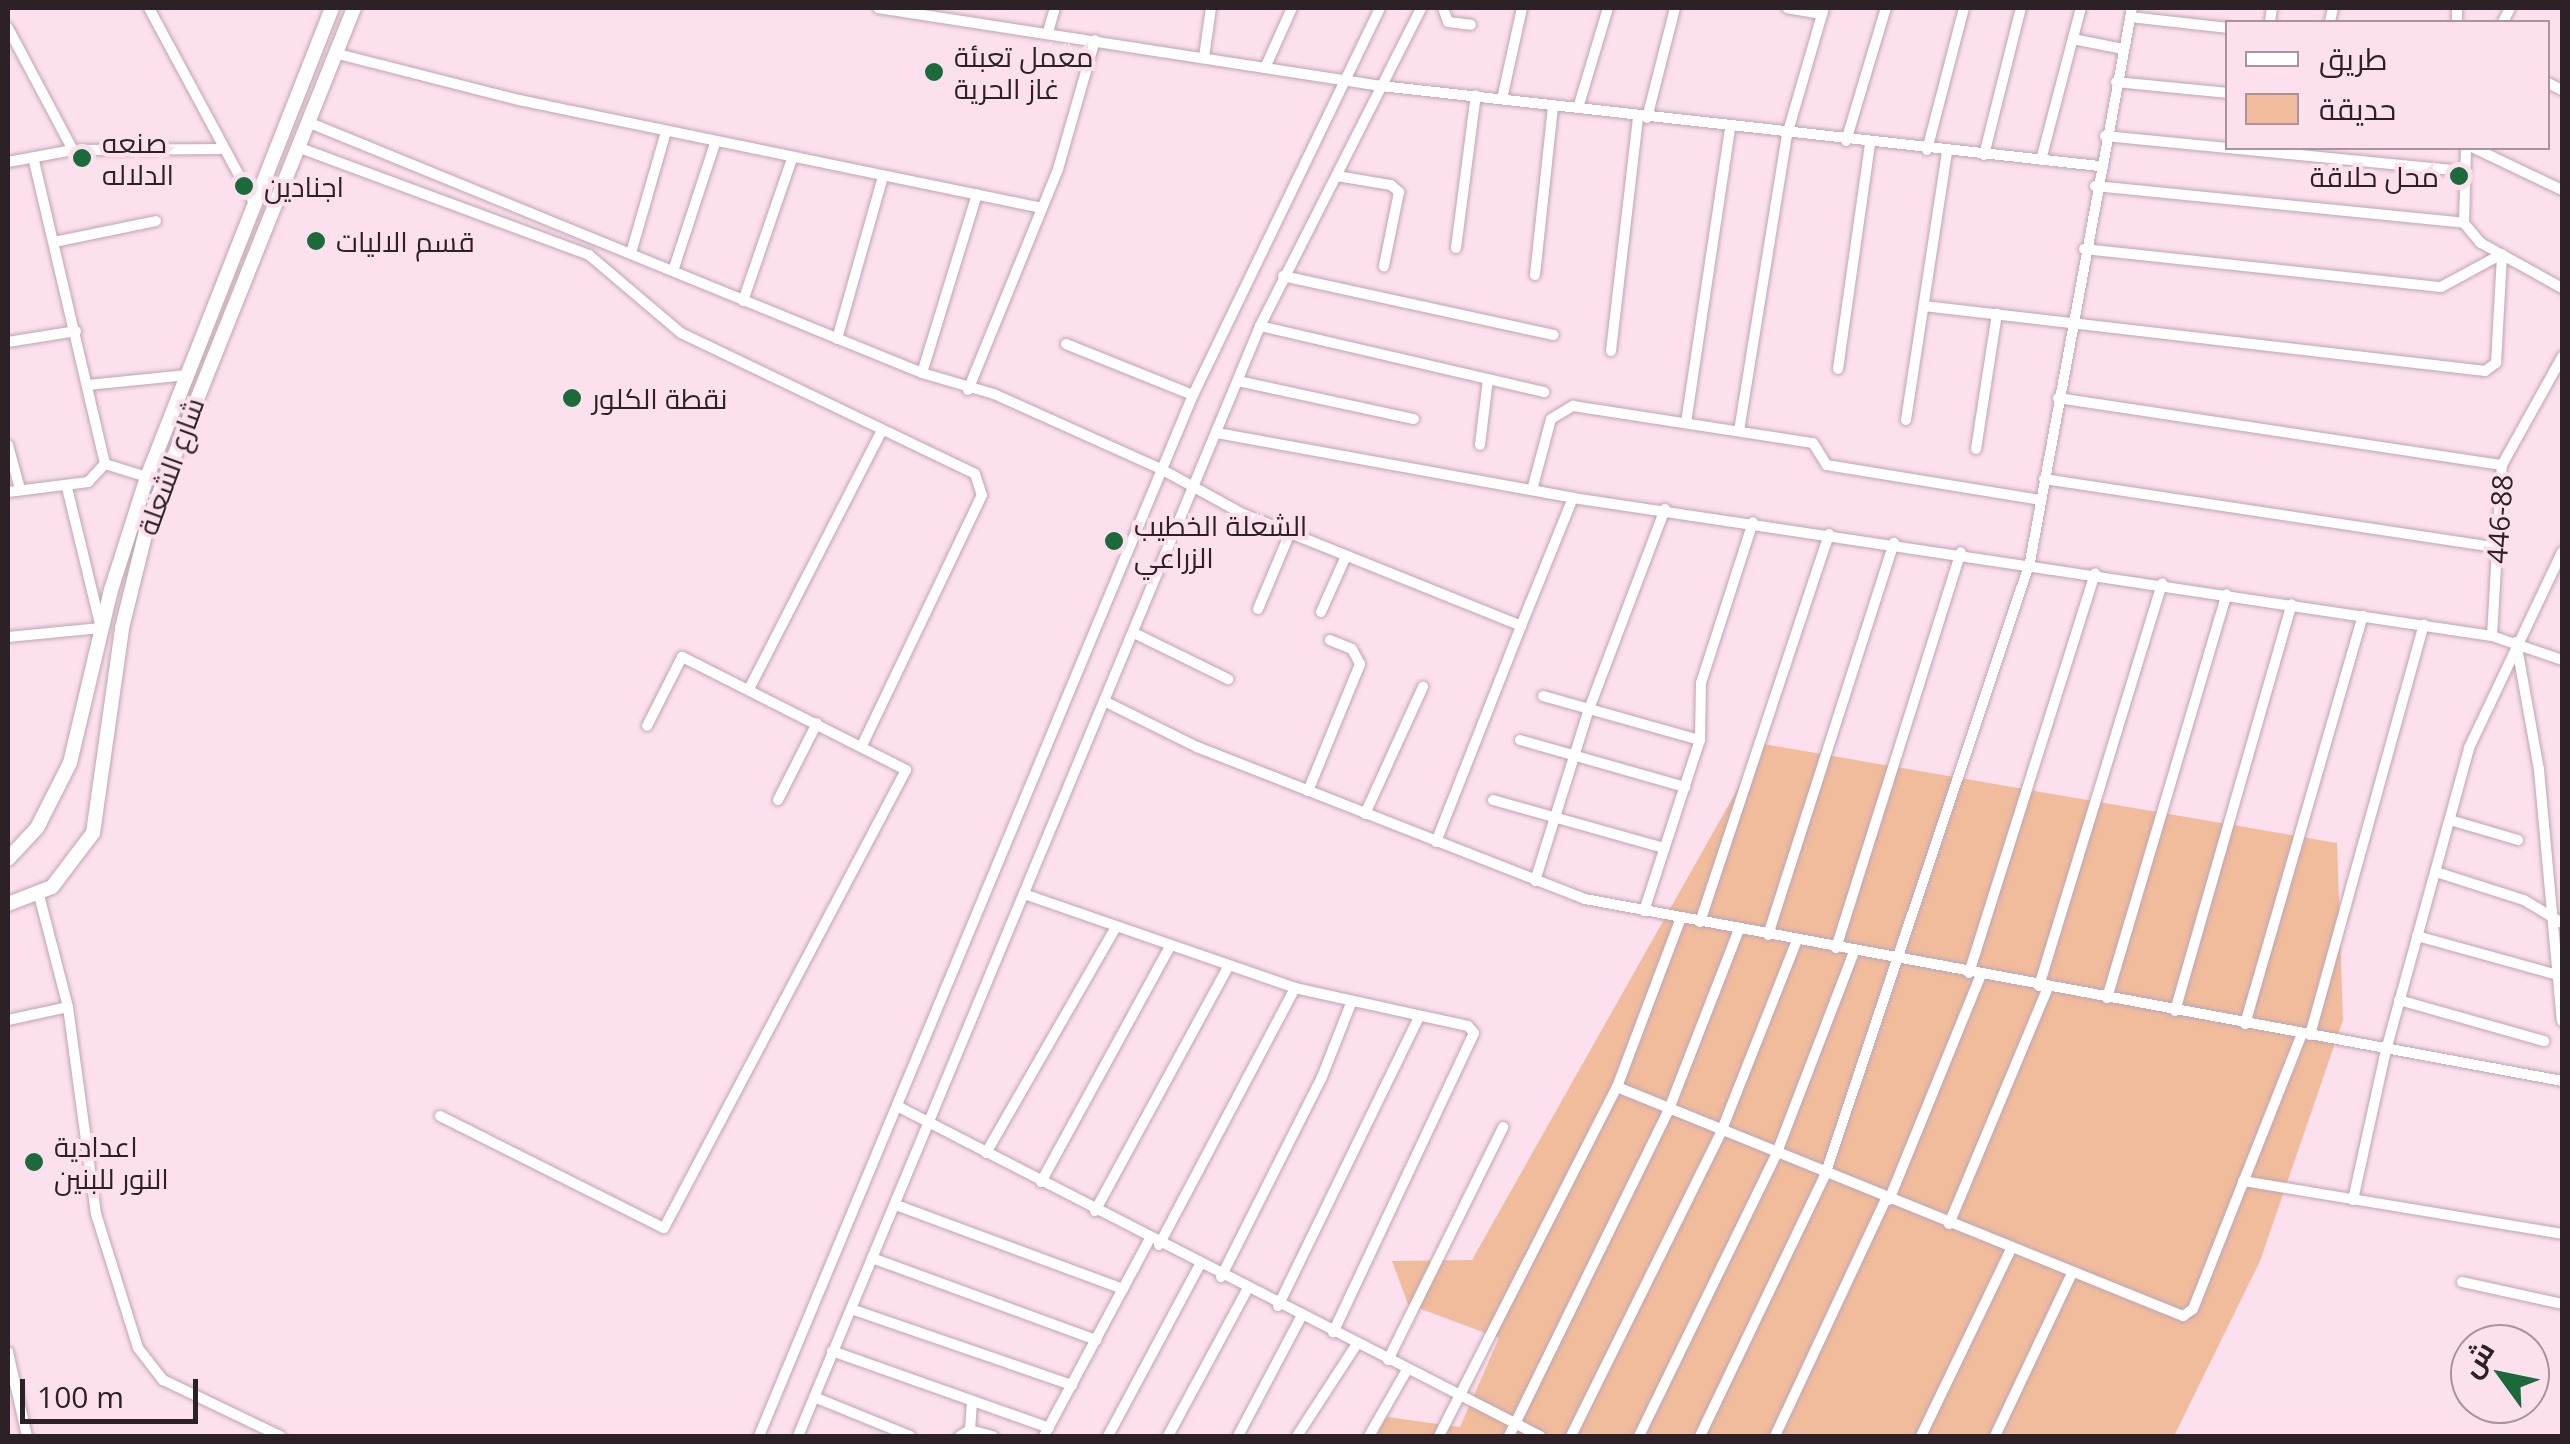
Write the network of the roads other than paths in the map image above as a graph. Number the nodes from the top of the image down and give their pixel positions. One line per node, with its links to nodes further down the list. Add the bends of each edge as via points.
1 (149, 8): 52 (street)
2 (332, 8): 70 (main road, شارع الشعلة)
3 (354, 8): 29 (main road, شارع الشعلة)
4 (878, 8): 21 (street)
5 (1055, 8): 25 (street)
6 (1211, 8): 30 (street)
7 (1292, 8): 31 (street)
8 (1380, 8): 32 (street)
9 (1421, 8): 34 (street)
10 (1443, 8): 22 (street, via 1448,22)
11 (1522, 8): 37 (street)
12 (1608, 8): 39 (street)
13 (1675, 8): 40 (street)
14 (1786, 8): 19 (street)
15 (1886, 8): 46 (street)
16 (1964, 8): 53 (street)
17 (2021, 8): 58 (street)
18 (2081, 8): 26 (street)
19 (1823, 11): 44 (street)
20 (2131, 12): 24 (street); 28 (street)
21 (978, 13): 25 (street)
22 (1471, 26)
23 (8, 28): 51 (street)
24 (2225, 28)
25 (1048, 32): 27 (street)
26 (2073, 39): 28 (street); 61 (street)
27 (1095, 40): 30 (street); 71 (street)
28 (2123, 49): 33 (street)
29 (338, 54): 41 (main road, شارع الشعلة); 43 (street)
30 (1204, 57): 31 (street)
31 (1265, 68): 32 (street)
32 (1344, 82): 34 (street); 104 (street)
33 (2116, 82): 35 (street); 45 (street)
34 (1381, 86): 36 (street); 66 (street)
35 (2225, 93)
36 (1476, 95): 37 (street); 75 (street)
37 (1502, 100): 38 (street)
38 (1552, 106): 39 (street); 81 (street)
39 (1578, 108): 40 (street)
40 (1643, 117): 42 (street); 94 (street)
41 (310, 123): 49 (main road, شارع الشعلة); 77 (street)
42 (1730, 129): 44 (street); 108 (street)
43 (666, 132): 47 (street); 77 (street)
44 (1787, 135): 46 (street); 109 (street)
45 (2105, 136): 50 (street); 63 (street)
46 (1846, 141): 48 (street)
47 (715, 143): 59 (street); 80 (street)
48 (1870, 144): 53 (street); 96 (street)
49 (300, 148): 110 (street, via 589,255 681,333); 178 (main road, شارع الشعلة, via 149,520 122,628 93,833 69,871)
50 (2225, 148)
51 (72, 150): 52 (street); 60 (street)
52 (222, 150): 70 (street)
53 (1927, 150): 57 (street)
54 (2249, 150): 64 (street)
55 (2466, 150): 64 (street)
56 (2478, 150): 68 (street)
57 (1947, 152): 58 (street); 85 (street)
58 (1984, 155): 61 (street)
59 (792, 159): 65 (street); 84 (street)
60 (34, 160): 62 (street); 74 (street)
61 (2042, 160): 63 (street)
62 (8, 162)
63 (2099, 166): 67 (street)
64 (2465, 171): 73 (street)
65 (883, 176): 69 (street); 91 (street)
66 (1337, 176): 79 (street, via 1390,184 1399,192); 82 (street)
67 (2096, 186): 73 (street); 76 (street)
68 (2562, 190)
69 (977, 194): 71 (street); 97 (street)
70 (256, 206): 98 (main road, شارع الشعلة)
71 (1042, 208): 102 (street)
72 (156, 221): 74 (street)
73 (2464, 223): 78 (street)
74 (54, 242): 89 (street)
75 (1456, 248)
76 (2084, 249): 78 (street, via 2442,287); 87 (street)
77 (632, 253): 80 (street)
78 (2502, 254): 83 (street); 87 (street, via 2496,362 2485,371)
79 (1384, 266)
80 (672, 271): 84 (street)
81 (1535, 275)
82 (1283, 276): 88 (street); 90 (street)
83 (2562, 288)
84 (743, 301): 91 (street)
85 (1924, 306): 86 (street); 107 (street)
86 (1997, 314): 87 (street); 114 (street)
87 (2072, 323): 105 (street)
88 (1260, 326): 99 (street); 100 (street)
89 (76, 331): 92 (street); 101 (street)
90 (1554, 334)
91 (837, 339): 97 (street)
92 (8, 342)
93 (1066, 344): 104 (street)
94 (1610, 351)
95 (2562, 357): 116 (street, 446-88)
96 (1838, 369)
97 (922, 373): 102 (street)
98 (188, 375): 101 (street); 118 (main road, شارع الشعلة)
99 (1488, 378): 103 (street); 113 (street)
100 (1238, 381): 106 (street); 111 (street)
101 (88, 385): 115 (street)
102 (968, 390): 117 (street, via 994,394)
103 (1544, 392)
104 (1193, 395): 117 (street)
105 (2058, 398): 116 (street); 119 (street)
106 (1414, 419)
107 (1906, 420)
108 (1686, 423): 109 (street); 122 (street, via 1563,407 1551,419)
109 (1738, 431): 125 (street, via 1812,442 1826,465)
110 (881, 432): 154 (street); 162 (street, via 975,474 982,495)
111 (1217, 433): 120 (street); 122 (street)
112 (8, 445): 123 (street)
113 (1480, 445)
114 (1976, 449)
115 (105, 464): 118 (street); 121 (street, via 88,482)
116 (2502, 465): 131 (street, 446-88)
117 (1161, 469): 120 (street); 212 (street)
118 (146, 477): 145 (main road, شارع الشعلة)
119 (2044, 479): 125 (street); 131 (street)
120 (1194, 486): 128 (street); 146 (street)
121 (67, 488): 123 (street); 145 (street)
122 (1532, 490): 124 (street)
123 (14, 491)
124 (1573, 498): 126 (street); 144 (street)
125 (2040, 500): 135 (street)
126 (1665, 509): 127 (street); 157 (street)
127 (1754, 522): 129 (street); 161 (street, via 1701,683)
128 (1290, 534): 134 (street); 140 (street)
129 (1829, 534): 130 (street); 182 (street)
130 (1894, 543): 132 (street); 186 (street)
131 (2496, 547): 147 (street, 446-88)
132 (1962, 552): 135 (street); 190 (street)
133 (2562, 552): 150 (street)
134 (1346, 556): 141 (street); 144 (street)
135 (2030, 562): 136 (street); 192 (street)
136 (2096, 573): 137 (street); 194 (street)
137 (2162, 584): 138 (street); 196 (street)
138 (2228, 594): 139 (street); 198 (street)
139 (2292, 604): 142 (street); 202 (street)
140 (1258, 609)
141 (1321, 612)
142 (2364, 616): 143 (street); 206 (street)
143 (2424, 625): 147 (street); 207 (street)
144 (1520, 626): 172 (street)
145 (101, 628): 148 (street); 174 (main road, شارع الشعلة, via 70,762 37,828)
146 (1134, 633): 152 (street); 156 (street)
147 (2492, 636): 150 (street)
148 (8, 637)
149 (1330, 640): 165 (street, via 1352,649 1360,664)
150 (2516, 641): 151 (street); 169 (street, via 2478,720); 183 (street)
151 (2562, 660)
152 (1228, 679)
153 (1422, 688): 168 (street)
154 (749, 689): 158 (street); 159 (street, via 682,656)
155 (1543, 696): 157 (street)
156 (1106, 702): 165 (street); 177 (street)
157 (1589, 709): 161 (street); 163 (street)
158 (818, 723): 162 (street); 166 (street)
159 (648, 726)
160 (1520, 740): 163 (street)
161 (1700, 740): 164 (street)
162 (862, 746): 214 (street, via 906,770 664,1228)
163 (1576, 758): 164 (street); 170 (street)
164 (1684, 786): 173 (street)
165 (1308, 791): 168 (street)
166 (778, 800)
167 (1493, 800): 170 (street)
168 (1365, 814): 172 (street)
169 (2450, 820): 171 (street); 175 (street)
170 (1556, 821): 173 (street); 176 (street)
171 (2518, 840)
172 (1436, 842): 176 (street)
173 (1664, 848): 180 (street)
174 (8, 859)
175 (2436, 872): 183 (street, via 2524,900); 187 (street)
176 (1535, 881): 180 (street)
177 (1024, 894): 184 (street); 215 (street)
178 (39, 896): 179 (main road, شارع الشعلة); 201 (street)
179 (8, 904)
180 (1644, 910): 181 (street)
181 (1681, 918): 182 (street); 211 (street)
182 (1700, 922): 185 (street)
183 (2560, 923): 195 (street)
184 (1116, 927): 189 (street); 218 (street)
185 (1740, 929): 186 (street); 213 (street)
186 (1768, 935): 188 (street)
187 (2417, 936): 195 (street); 199 (street)
188 (1797, 940): 190 (street); 217 (street)
189 (1170, 946): 193 (street); 222 (street)
190 (1836, 948): 191 (street)
191 (1854, 952): 192 (street); 219 (street)
192 (1900, 960): 194 (street); 220 (street)
193 (1228, 966): 197 (street); 226 (street)
194 (1975, 974): 196 (street); 223 (street)
195 (2558, 976): 205 (street)
196 (2043, 987): 198 (street); 227 (street)
197 (1296, 988): 200 (street); 229 (street)
198 (2108, 998): 202 (street)
199 (2398, 1000): 208 (street); 209 (street)
200 (1352, 1001): 203 (street); 234 (street, via 1322,1077)
201 (68, 1007): 204 (street); 257 (street, via 96,1214 138,1348 163,1380)
202 (2175, 1011): 206 (street)
203 (1420, 1017): 239 (street); 242 (street, via 1468,1026 1476,1041)
204 (8, 1020)
205 (2562, 1020)
206 (2246, 1024): 207 (street)
207 (2306, 1034): 209 (street); 221 (street)
208 (2544, 1041)
209 (2386, 1050): 210 (street); 224 (street)
210 (2562, 1081)
211 (1618, 1087): 213 (street); 250 (street)
212 (899, 1108): 215 (street); 258 (street)
213 (1669, 1110): 217 (street); 253 (street)
214 (440, 1116)
215 (928, 1121): 218 (street); 225 (street)
216 (1504, 1128): 247 (street)
217 (1721, 1132): 219 (street); 270 (street)
218 (986, 1153): 222 (street)
219 (1776, 1155): 220 (street); 271 (street)
220 (1826, 1175): 223 (street); 272 (street)
221 (2243, 1181): 224 (street); 233 (street, via 2189,1314)
222 (1041, 1182): 226 (street)
223 (1887, 1200): 227 (street); 273 (street)
224 (2353, 1200): 228 (street)
225 (896, 1204): 231 (street); 236 (street)
226 (1095, 1211): 229 (street)
227 (1949, 1224): 230 (street)
228 (2562, 1234)
229 (1154, 1242): 232 (street); 236 (street)
230 (2012, 1249): 233 (street); 274 (street)
231 (872, 1258): 240 (street); 243 (street)
232 (1199, 1266): 234 (street); 262 (street)
233 (2072, 1273): 275 (street)
234 (1221, 1277): 237 (street)
235 (2462, 1282): 238 (street)
236 (1123, 1289): 243 (street)
237 (1247, 1290): 239 (street); 263 (street)
238 (2562, 1304)
239 (1278, 1306): 241 (street)
240 (851, 1309): 245 (street); 249 (street)
241 (1301, 1317): 242 (street); 264 (street)
242 (1334, 1334): 244 (street)
243 (1096, 1340): 249 (street)
244 (1356, 1345): 247 (street); 265 (street)
245 (832, 1350): 251 (street); 252 (street)
246 (8, 1352): 256 (street)
247 (1388, 1360): 248 (street)
248 (1407, 1370): 250 (street); 266 (street)
249 (1072, 1385): 254 (street)
250 (1461, 1397): 253 (street); 267 (street)
251 (814, 1398): 259 (street); 260 (street)
252 (972, 1401): 254 (street); 255 (street)
253 (1515, 1424): 268 (street); 269 (street)
254 (1046, 1432)
255 (965, 1433): 261 (street)
256 (27, 1436)
257 (280, 1436)
258 (760, 1436)
259 (798, 1436)
260 (910, 1436)
261 (992, 1436)
262 (1108, 1436)
263 (1168, 1436)
264 (1238, 1436)
265 (1297, 1436)
266 (1369, 1436)
267 (1439, 1436)
268 (1509, 1436)
269 (1540, 1436)
270 (1570, 1436)
271 (1640, 1436)
272 (1700, 1436)
273 (1775, 1436)
274 (1921, 1436)
275 (1996, 1436)

